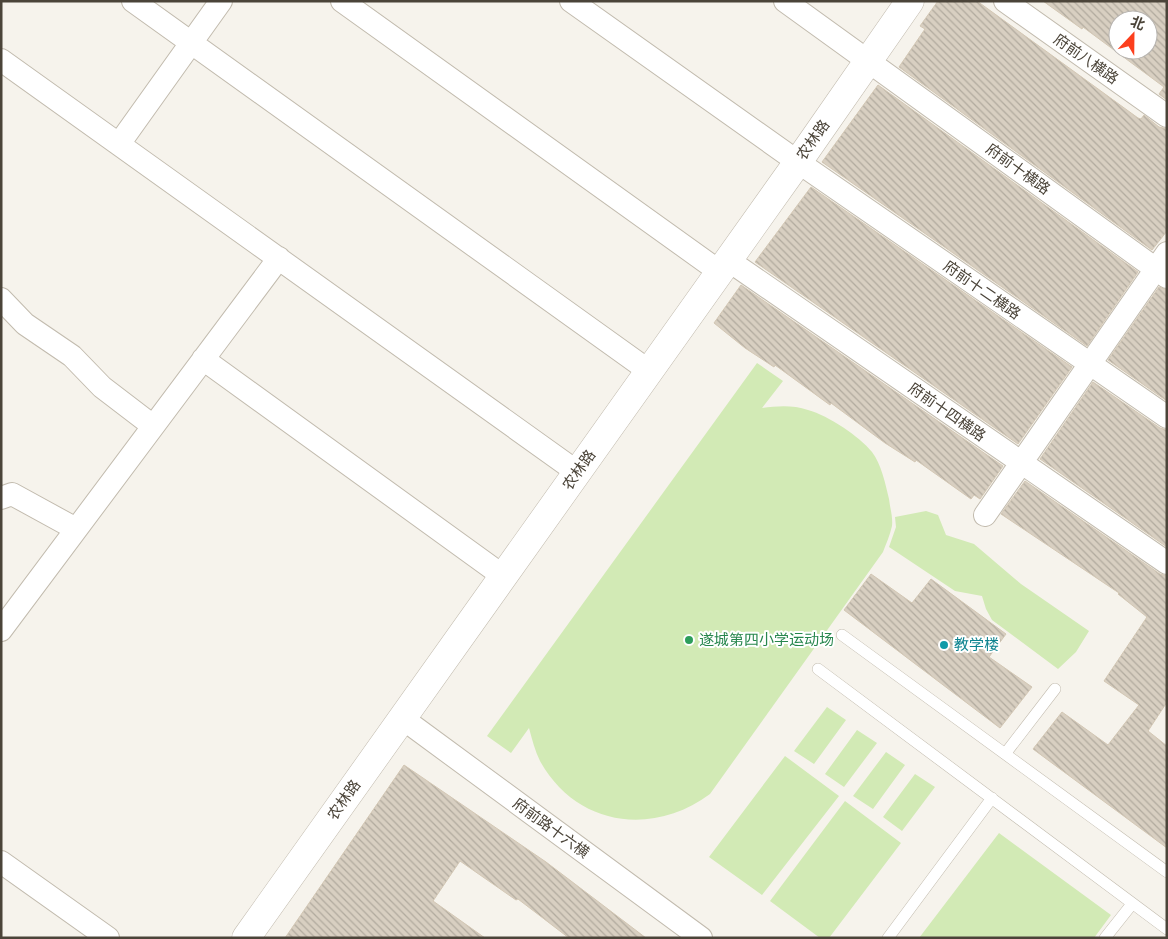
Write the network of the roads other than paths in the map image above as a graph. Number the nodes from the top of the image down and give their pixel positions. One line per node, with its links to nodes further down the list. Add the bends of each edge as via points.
1 (133, 1): 8 (street)
2 (221, 1): 8 (street)
3 (342, 1): 15 (street, 府前十四横路)
4 (571, 1): 13 (street, 府前十二横路)
5 (785, 1): 10 (street, 府前十横路)
6 (910, 1): 10 (street, 农林路)
7 (1005, 1): 11 (street, 府前八横路)
8 (191, 43): 12 (street); 20 (street)
9 (1, 60): 12 (street)
10 (869, 61): 13 (street, 农林路); 16 (street, 府前十横路)
11 (1167, 116)
12 (118, 144): 14 (street)
13 (798, 162): 15 (street, 农林路); 19 (street, 府前十二横路)
14 (278, 258): 18 (street); 24 (street)
15 (724, 266): 20 (street, 农林路); 23 (street, 府前十四横路)
16 (1163, 267): 19 (street)
17 (1, 299): 22 (street, via 26,324 72,356 102,387)
18 (203, 360): 22 (street); 29 (street)
19 (1090, 364): 21 (street, 府前十二横路); 23 (street)
20 (649, 371): 24 (street, 农林路)
21 (1167, 418)
22 (153, 426): 27 (street)
23 (1021, 462): 26 (street); 28 (street, 府前十四横路)
24 (578, 472): 29 (street, 农林路)
25 (1, 498): 27 (street, via 12,494)
26 (985, 515)
27 (76, 529): 30 (street)
28 (1167, 563)
29 (503, 576): 34 (street, 农林路)
30 (1, 630)
31 (842, 635): 35 (lane)
32 (818, 669): 36 (lane)
33 (1055, 689): 35 (lane)
34 (402, 718): 42 (street, 农林路); 43 (street, 府前路十六横)
35 (1005, 754): 38 (lane)
36 (992, 798): 39 (lane); 44 (lane)
37 (1, 862): 41 (street)
38 (1167, 872)
39 (1132, 904): 40 (lane); 45 (lane)
40 (1167, 929)
41 (108, 938)
42 (246, 938)
43 (701, 938)
44 (888, 938)
45 (1105, 938)

